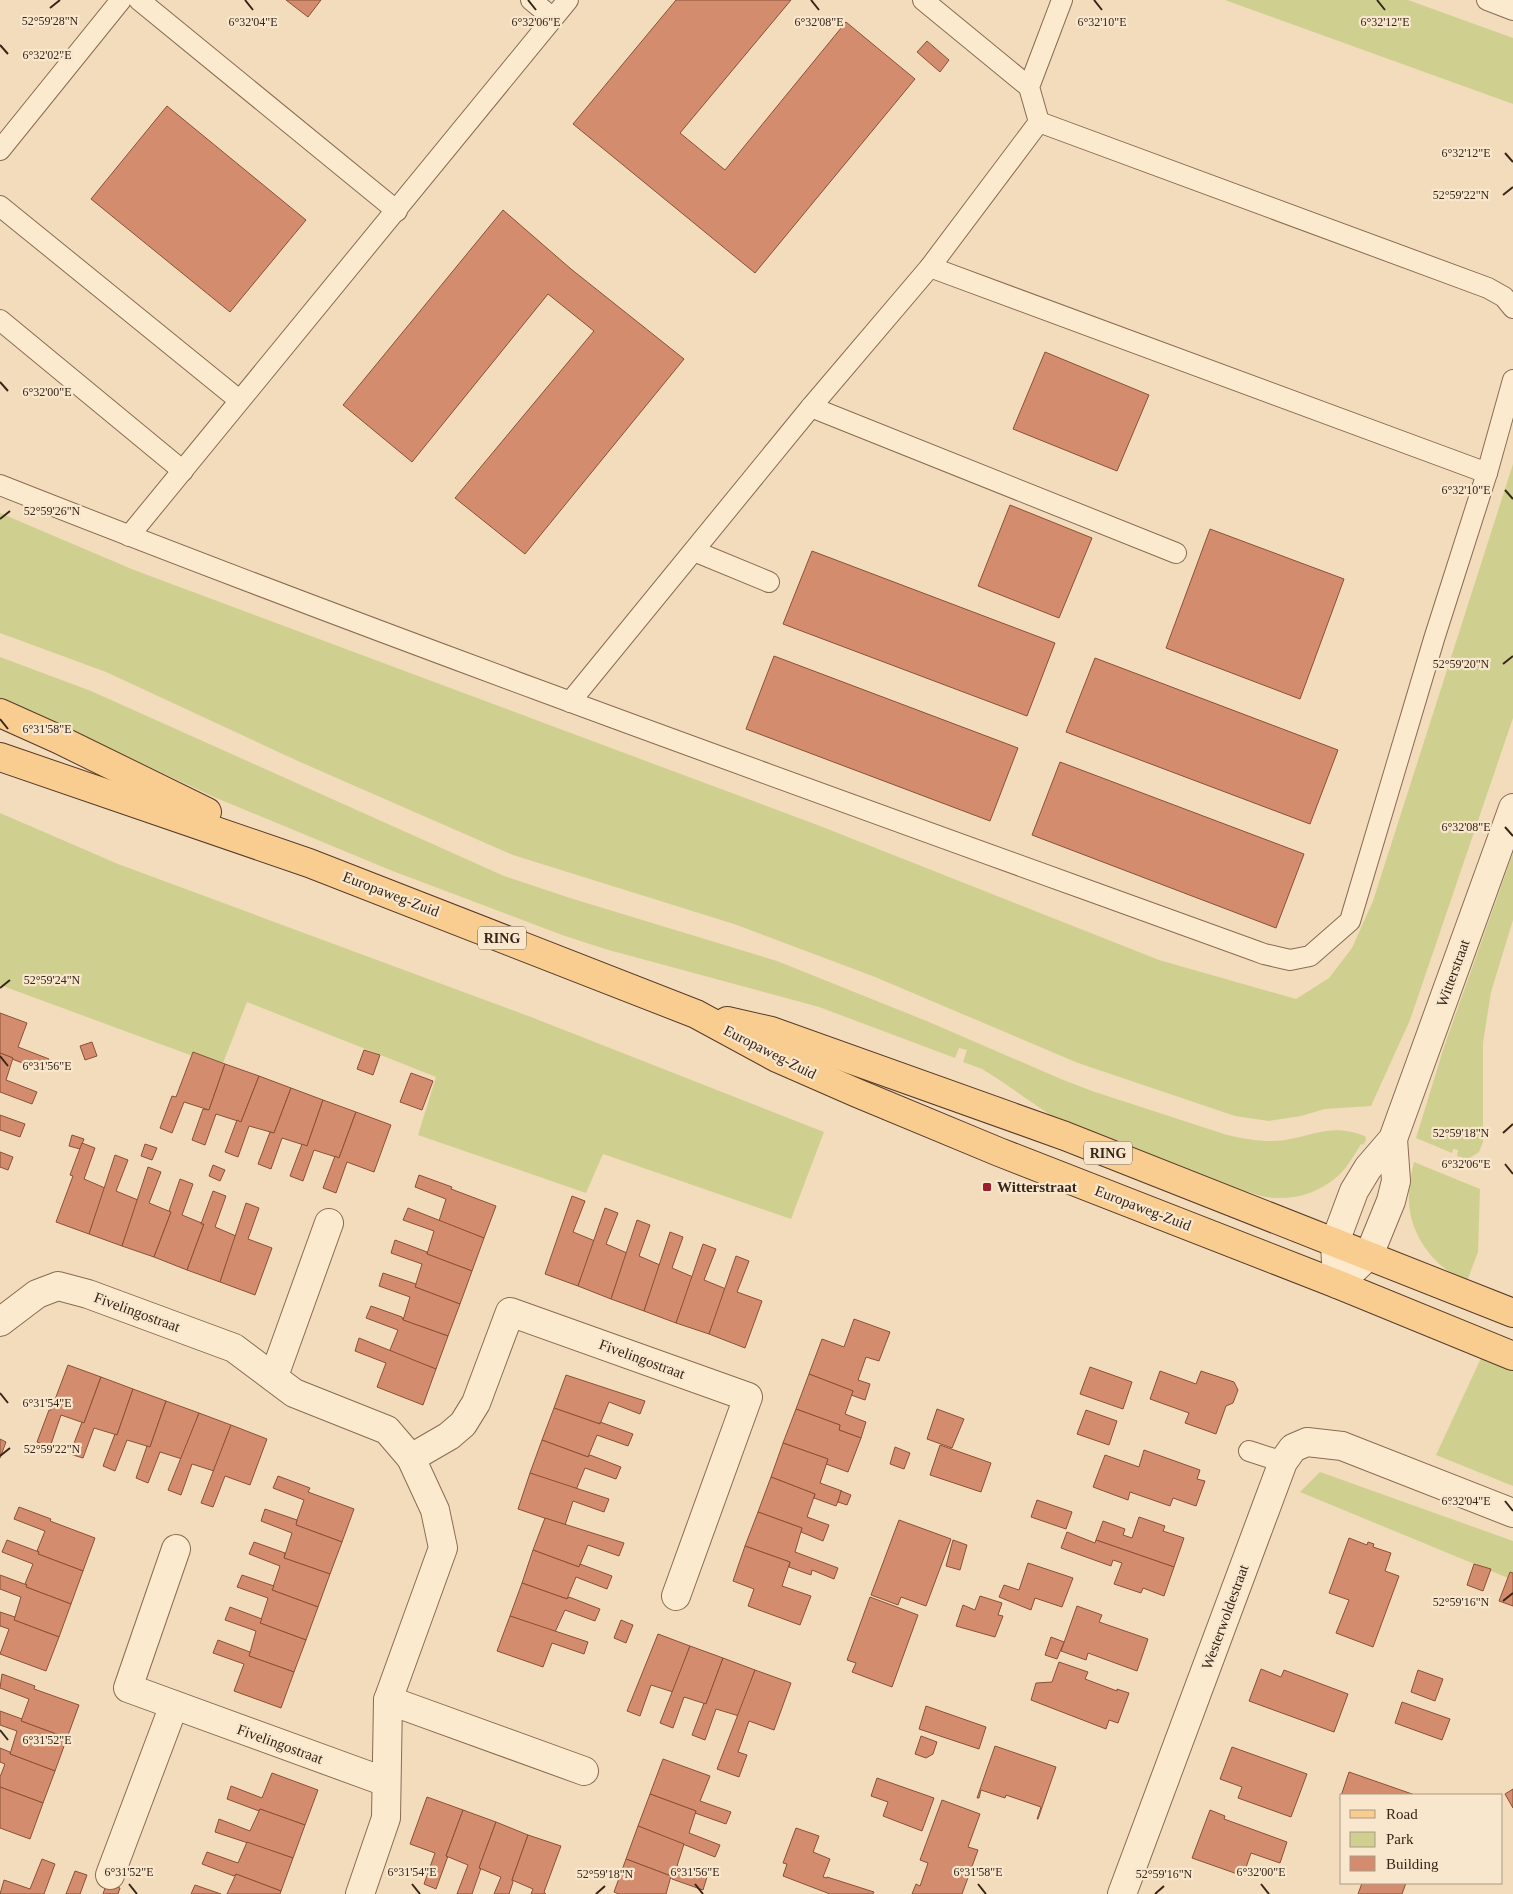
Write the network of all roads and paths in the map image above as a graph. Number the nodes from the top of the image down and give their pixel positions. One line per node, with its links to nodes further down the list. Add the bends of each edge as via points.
1 (120, 0): 12 (lane)
2 (139, 0): 14 (lane)
3 (531, 0): 9 (lane)
4 (568, 0): 9 (lane)
5 (923, 0): 10 (lane)
6 (1062, 0): 10 (lane)
7 (1487, 0): 8 (lane)
8 (1513, 10)
9 (553, 18): 14 (lane)
10 (1029, 87): 11 (lane)
11 (1039, 122): 15 (lane); 16 (lane, via 1488,288 1504,297)
12 (0, 150)
13 (0, 206): 19 (lane)
14 (397, 211): 19 (lane)
15 (930, 267): 20 (lane); 22 (lane)
16 (1513, 308)
17 (0, 320): 21 (lane)
18 (1513, 380): 22 (lane)
19 (239, 400): 21 (lane)
20 (811, 408): 25 (lane); 26 (lane)
21 (183, 471): 24 (lane)
22 (1487, 474): 28 (lane, via 1350,921 1310,956 1290,960 1264,954)
23 (0, 486): 24 (lane)
24 (129, 536): 28 (lane)
25 (694, 551): 27 (lane); 28 (lane)
26 (1176, 553)
27 (770, 582)
28 (570, 702)
29 (0, 713): 32 (main road, Europaweg-Zuid / RING)
30 (0, 757): 32 (main road, Europaweg-Zuid / RING)
31 (1513, 808): 34 (street, Witterstraat)
32 (309, 862): 33 (main road, Europaweg-Zuid / RING)
33 (696, 1014): 36 (main road, Europaweg-Zuid / RING, via 771,1031 1065,1136); 38 (main road, Europaweg-Zuid / RING, via 777,1058 856,1093)
34 (1393, 1138): 36 (street, Witterstraat, via 1354,1191); 37 (street, Witterstraat, via 1396,1181)
35 (329, 1223): 42 (street)
36 (1335, 1242): 37 (main road, Europaweg-Zuid / RING); 38 (street, Witterstraat)
37 (1369, 1255): 38 (street, Witterstraat); 39 (main road, Europaweg-Zuid / RING)
38 (1337, 1284): 41 (main road, Europaweg-Zuid / RING)
39 (1513, 1313)
40 (0, 1322): 42 (street, Fivelingostraat, via 37,1294 58,1286 234,1348)
41 (1513, 1356)
42 (274, 1376): 44 (street, Fivelingostraat, via 294,1393 387,1430)
43 (1249, 1451): 45 (lane)
44 (411, 1458): 48 (street, Fivelingostraat, via 463,1424 476,1403 510,1312 748,1397); 49 (street, Fivelingostraat, via 435,1510 442,1548)
45 (1283, 1462): 46 (street, Westerwoldestraat, via 1293,1448 1307,1442 1342,1446); 55 (street, Westerwoldestraat)
46 (1513, 1513)
47 (176, 1549): 50 (street, Fivelingostraat, via 128,1688)
48 (676, 1596)
49 (388, 1700): 51 (street); 52 (street, Fivelingostraat)
50 (174, 1705): 52 (street, Fivelingostraat); 53 (street)
51 (584, 1772)
52 (386, 1782): 54 (street, Fivelingostraat, via 386,1818)
53 (110, 1876)
54 (360, 1894)
55 (1122, 1894)

